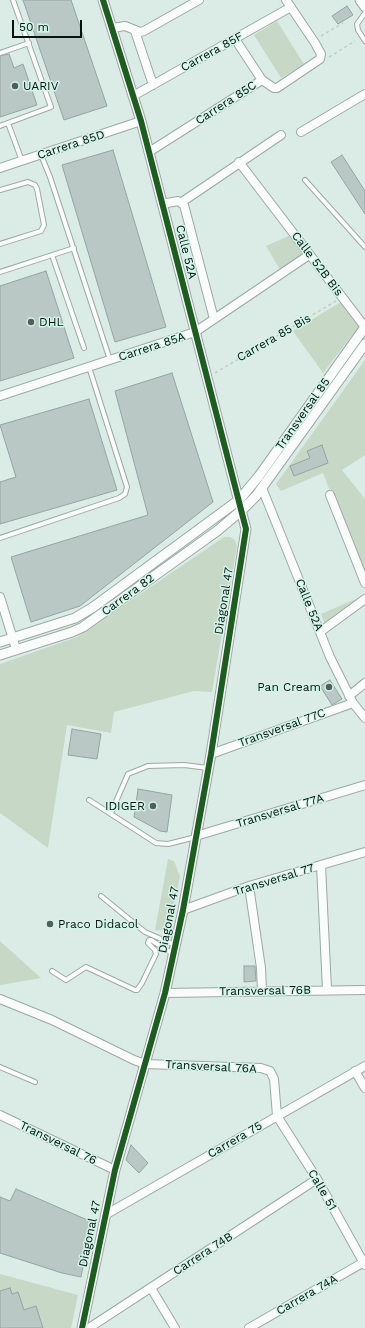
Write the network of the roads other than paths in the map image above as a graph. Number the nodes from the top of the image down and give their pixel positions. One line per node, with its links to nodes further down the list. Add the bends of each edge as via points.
1 (13, 0): 12 (lane)
2 (103, 0): 8 (street, Calle 52A)
3 (199, 0): 9 (street, via 144,31)
4 (360, 0): 6 (street)
5 (289, 4): 10 (street, Carrera 85F); 14 (street, Carrera 85C, via 313,41 320,58 277,88)
6 (365, 7)
7 (365, 12): 11 (lane, via 357,24)
8 (112, 28): 9 (street, via 125,26); 17 (street, Calle 52A)
9 (135, 31): 15 (street)
10 (235, 39): 14 (street); 15 (street, Carrera 85F)
11 (365, 41)
12 (28, 43): 13 (lane); 19 (lane, via 51,107)
13 (0, 53)
14 (262, 80): 23 (street, Carrera 85C)
15 (153, 85): 17 (street, Carrera 85F)
16 (365, 94): 21 (street)
17 (133, 96): 18 (street, Calle 52A)
18 (141, 122): 23 (street, Calle 52A); 24 (street, Carrera 85D)
19 (8, 123): 20 (lane); 25 (lane)
20 (0, 126)
21 (301, 132)
22 (281, 134): 26 (street)
23 (149, 152): 31 (street, Calle 52A)
24 (41, 155): 25 (street, Carrera 85D); 34 (lane)
25 (22, 161): 27 (street, Carrera 85D)
26 (239, 162): 30 (street); 36 (street, Calle 52B Bis)
27 (0, 168)
28 (305, 180): 33 (lane)
29 (0, 190): 32 (lane, via 28,182 35,185 44,224 41,231)
30 (182, 202): 31 (street); 38 (street)
31 (162, 204): 40 (street, Calle 52A)
32 (0, 244)
33 (365, 247)
34 (74, 248): 35 (lane); 43 (lane)
35 (52, 255): 37 (lane); 42 (lane)
36 (309, 255): 38 (street, Carrera 85A); 39 (street, Calle 52B Bis)
37 (0, 272)
38 (214, 319): 40 (street, Carrera 85A)
39 (365, 327): 48 (street, Transversal 85)
40 (195, 332): 43 (street, Carrera 85A); 48 (street, Calle 52A)
41 (365, 344): 46 (street, Transversal 85)
42 (84, 348)
43 (110, 360): 44 (street, Carrera 85A)
44 (89, 367): 45 (street, Carrera 85A); 50 (lane, via 127,487 125,494)
45 (0, 396)
46 (262, 488): 49 (street, Transversal 85, via 252,502); 54 (street, Calle 52A)
47 (330, 495): 51 (street)
48 (239, 500): 49 (street, Calle 52A); 55 (street, Carrera 82, via 92,608 75,618)
49 (242, 510): 57 (street, Carrera 82, via 96,618 72,632); 62 (street, Diagonal 47, via 246,521 246,536)
50 (0, 538)
51 (365, 583)
52 (0, 597): 55 (street)
53 (365, 599): 54 (street)
54 (320, 632): 60 (street, Calle 52A)
55 (13, 638): 56 (street, Carrera 82); 57 (street)
56 (0, 642)
57 (16, 650): 58 (street, Carrera 82)
58 (0, 655)
59 (365, 683): 60 (street, Transversal 77C)
60 (351, 699): 61 (street, Calle 52A); 62 (street, Transversal 77C)
61 (365, 718)
62 (211, 754): 63 (street, Diagonal 47)
63 (208, 768): 66 (lane, via 184,765 148,766 128,774); 67 (street, Diagonal 47)
64 (365, 785): 67 (street, Transversal 77A)
65 (89, 800): 66 (lane)
66 (111, 813): 67 (lane, via 156,843 168,844)
67 (196, 836): 72 (street, Diagonal 47)
68 (365, 852): 69 (street, Transversal 77)
69 (321, 865): 70 (street, Transversal 77); 75 (street)
70 (249, 886): 72 (street, Transversal 77); 77 (street)
71 (101, 896): 73 (lane, via 145,932)
72 (183, 910): 73 (street, Diagonal 47)
73 (174, 950): 74 (lane, via 149,940 148,943 156,954 137,990 86,967 66,980); 78 (street, Diagonal 47)
74 (52, 971)
75 (327, 990): 76 (street, Transversal 76B); 77 (street, Transversal 76B)
76 (365, 990)
77 (262, 991): 78 (street, Transversal 76B)
78 (166, 993): 80 (street, Diagonal 47)
79 (0, 999): 80 (street, Transversal 76A)
80 (146, 1064): 87 (street, Transversal 76A, via 261,1068 270,1072 274,1079); 88 (street, Diagonal 47)
81 (365, 1066): 83 (street, Carrera 75)
82 (0, 1067): 84 (lane)
83 (356, 1071): 85 (street); 87 (street, Carrera 75)
84 (35, 1082)
85 (365, 1088)
86 (0, 1115): 88 (street, Transversal 76)
87 (277, 1116): 89 (street, Calle 51); 90 (street, Carrera 75)
88 (115, 1170): 90 (street, Diagonal 47)
89 (317, 1179): 91 (street, Calle 51); 92 (street, Carrera 74B)
90 (105, 1215): 93 (street, Diagonal 47)
91 (364, 1264): 96 (street, Carrera 74A)
92 (151, 1288): 94 (street, Carrera 74B); 95 (street)
93 (82, 1328)
94 (89, 1328)
95 (175, 1328)
96 (249, 1328)

